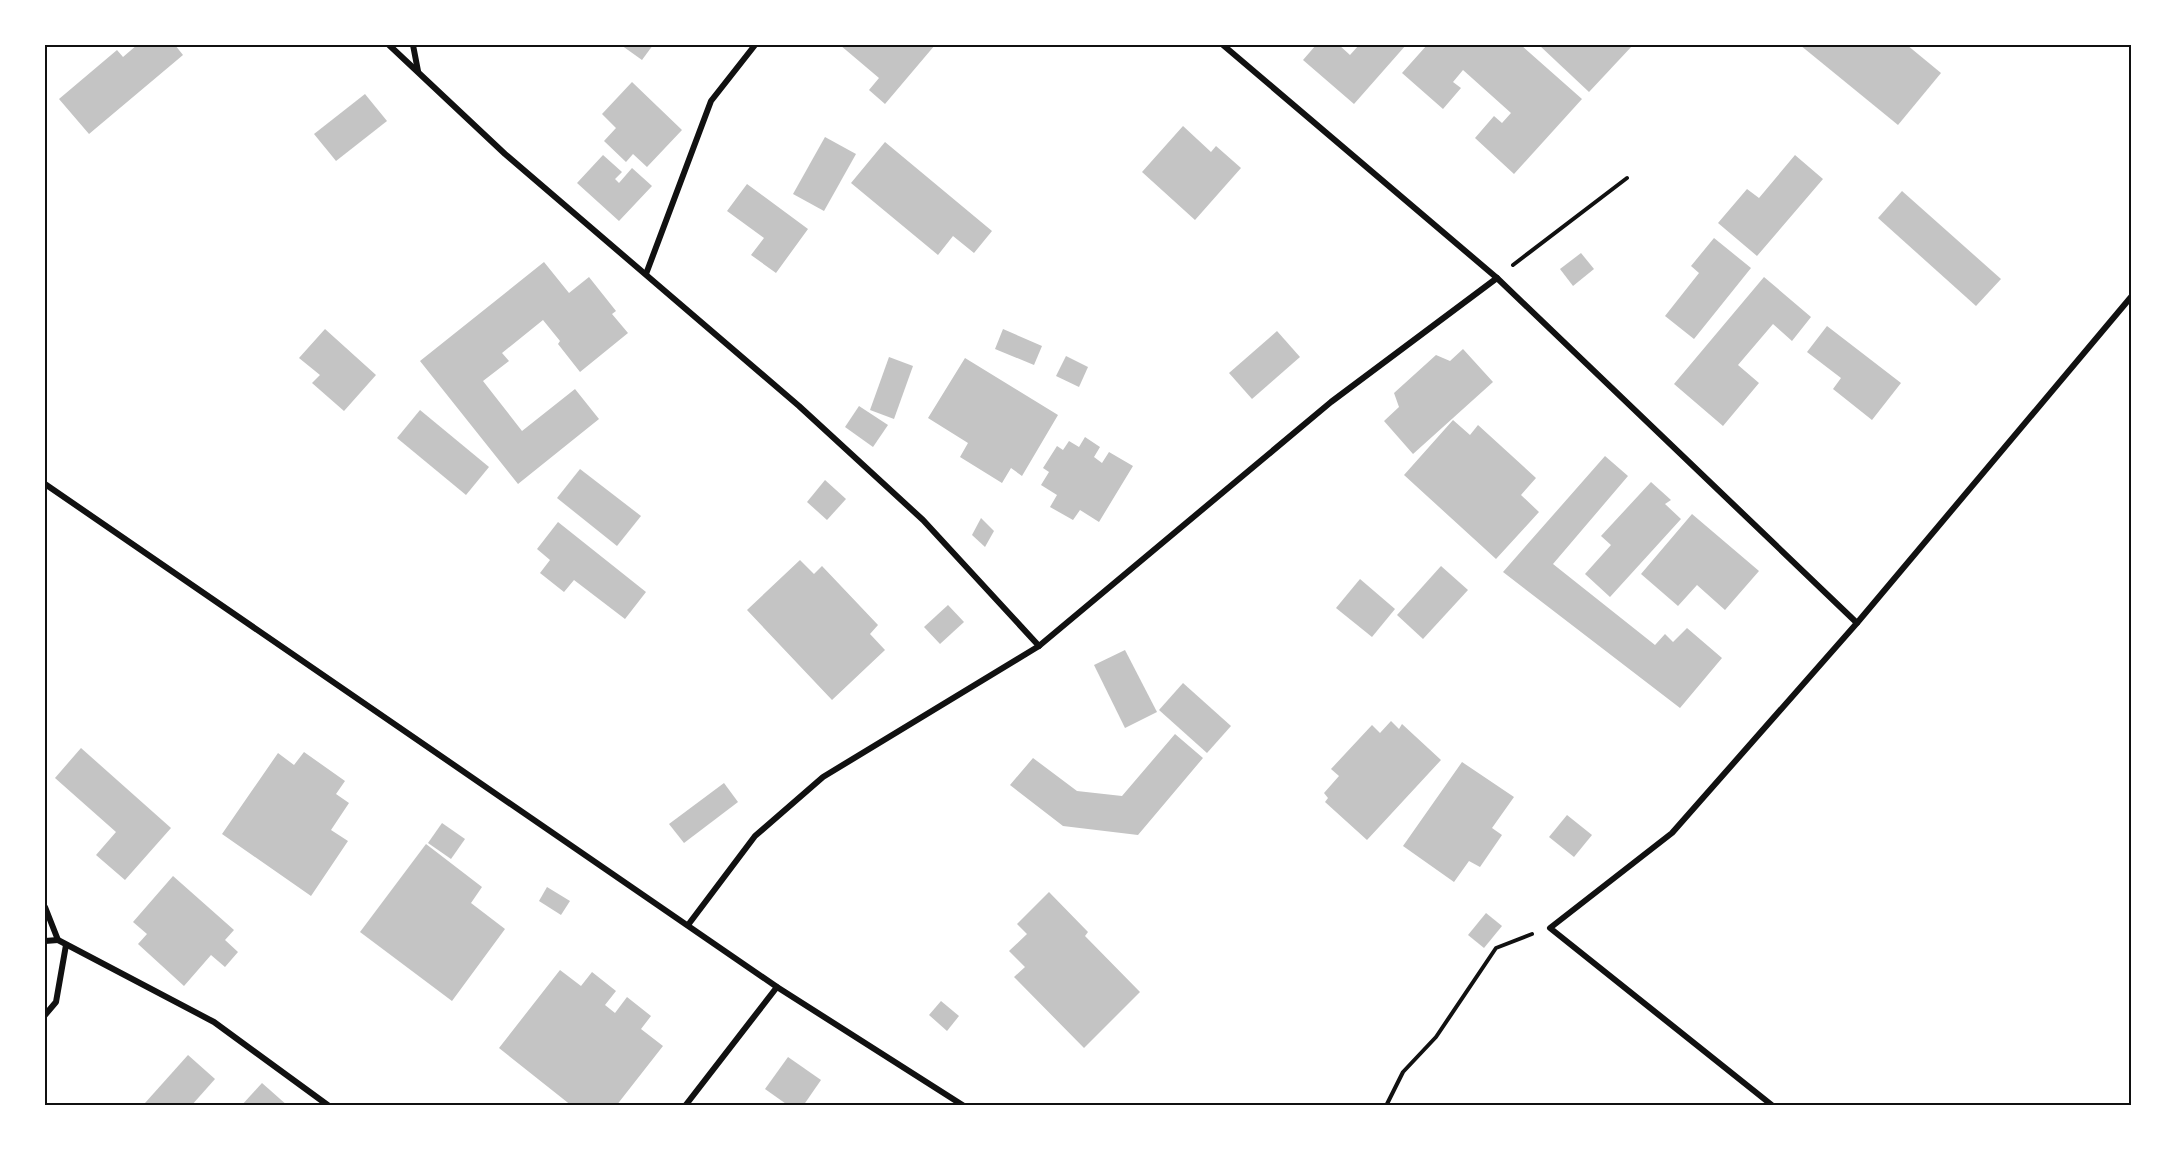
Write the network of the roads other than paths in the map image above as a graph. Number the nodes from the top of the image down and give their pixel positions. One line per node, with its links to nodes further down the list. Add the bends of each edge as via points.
1 (389, 45): 5 (street)
2 (413, 45): 5 (street)
3 (755, 45): 6 (street, via 711,101)
4 (1223, 45): 7 (street)
5 (418, 71): 6 (street, via 505,154)
6 (646, 274): 11 (street, via 800,406 923,519)
7 (1497, 278): 10 (street); 11 (street, via 1331,402)
8 (2131, 297): 10 (street)
9 (45, 484): 13 (street)
10 (1857, 623): 22 (street, via 1672,833 1550,928)
11 (1040, 646): 13 (street, via 823,777 755,836)
12 (45, 907): 14 (street)
13 (688, 925): 17 (street)
14 (58, 940): 15 (street); 16 (street)
15 (45, 941)
16 (66, 945): 18 (street, via 57,1002); 19 (street, via 214,1022)
17 (777, 987): 20 (street); 21 (street)
18 (45, 1015)
19 (329, 1106)
20 (685, 1106)
21 (964, 1106)
22 (1773, 1106)

